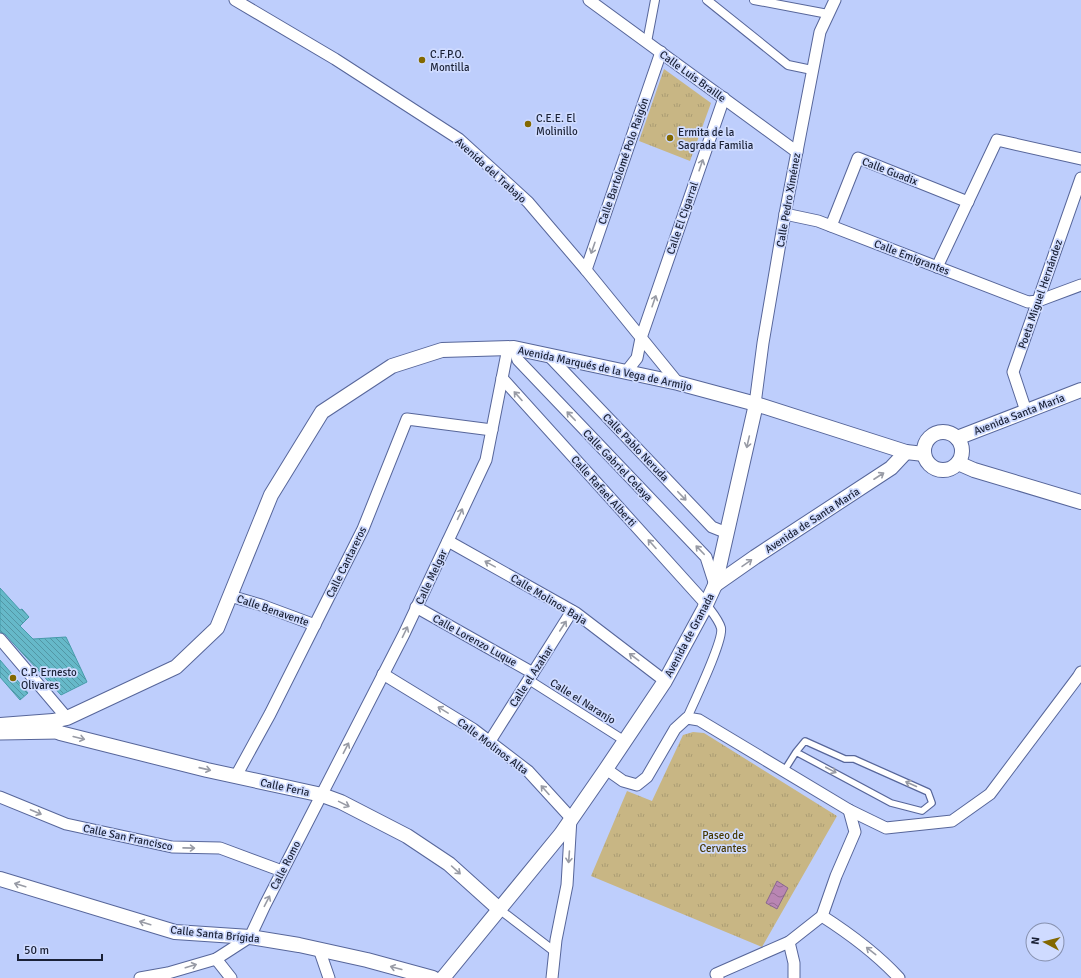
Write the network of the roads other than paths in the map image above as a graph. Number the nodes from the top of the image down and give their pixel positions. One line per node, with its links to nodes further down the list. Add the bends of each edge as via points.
1 (235, 0): 20 (street, Avenida del Trabajo, via 335,59 459,139 528,202)
2 (589, 0): 9 (street, Calle Luis Braille)
3 (655, 0): 9 (street)
4 (707, 0): 11 (street, via 788,65)
5 (754, 0): 7 (street)
6 (834, 0): 8 (street, Calle Pedro Ximénez)
7 (790, 3): 8 (street)
8 (828, 14): 11 (street, Calle Pedro Ximénez, via 820,32)
9 (647, 42): 10 (street, Calle Luis Braille)
10 (661, 52): 12 (street, Calle Luis Braille); 20 (street, Calle Bartolomé Polo Raigón, one-way to 20)
11 (812, 70): 13 (street, Calle Pedro Ximénez)
12 (724, 98): 13 (street, Calle Luis Braille); 23 (street, Calle El Cigarral, one-way to 12)
13 (797, 152): 17 (street, Calle Pedro Ximénez)
14 (1081, 159): 16 (street, via 997,140)
15 (1081, 178): 22 (street, Poeta Miguel Hernández)
16 (968, 202): 18 (street, Calle Guadix, via 858,158); 19 (street)
17 (785, 214): 18 (street, Calle Emigrantes); 30 (street, Calle Pedro Ximénez, via 763,343)
18 (832, 226): 19 (street, Calle Emigrantes)
19 (937, 267): 22 (street, Calle Emigrantes, via 1028,302)
20 (586, 270): 23 (street, Avenida del Trabajo)
21 (1081, 285): 22 (street)
22 (1038, 301): 31 (street, Poeta Miguel Hernández, via 1013,372)
23 (641, 338): 26 (street, Calle El Cigarral, via 638,358); 28 (street, Avenida del Trabajo)
24 (511, 348): 25 (street, Avenida Marqués de la Vega de Armijo); 27 (street, Calle Melgar); 40 (street, Calle Gabriel Celaya, one-way to 24, via 706,557 518,360); 41 (street, Avenida Marqués de la Vega de Armijo, via 442,350 392,366 322,412 271,495)
25 (549, 356): 26 (street, Avenida Marqués de la Vega de Armijo); 38 (street, Calle Pablo Neruda, one-way to 38, via 712,527)
26 (626, 372): 28 (street, Avenida Marqués de la Vega de Armijo)
27 (502, 378): 32 (street, Calle Melgar); 42 (street, Calle Rafael Alberti, one-way to 27)
28 (678, 383): 30 (street, Avenida Marqués de la Vega de Armijo)
29 (1081, 390): 31 (street, Avenida Santa María)
30 (756, 404): 34 (street, Avenida Marqués de la Vega de Armijo); 38 (street, Avenida de Granada, one-way to 38)
31 (1026, 411): 33 (street, Avenida Santa María)
32 (492, 430): 39 (street, Calle Melgar, one-way to 32, via 486,460); 45 (street, Calle Cantareros, via 407,419 363,529)
33 (957, 438): 35 (street, via 950,433 932,435 926,442); 36 (street, via 962,446 962,455)
34 (906, 452): 35 (street, Avenida Marqués de la Vega de Armijo); 40 (street, Avenida de Santa María, one-way to 34, via 890,468)
35 (924, 454): 36 (street, via 928,464 935,469 951,469)
36 (958, 463): 37 (street)
37 (1081, 502)
38 (727, 533): 40 (street, Avenida de Granada)
39 (448, 541): 43 (street, Calle Melgar); 44 (street, Calle Molinos Baja, one-way to 39)
40 (715, 585): 42 (street, Avenida de Granada)
41 (230, 596): 45 (street, Calle Benavente); 51 (street, Avenida Marqués de la Vega de Armijo, via 217,628 176,667)
42 (706, 604): 50 (street, Avenida de Granada); 52 (street, via 721,628 721,635)
43 (416, 608): 48 (street, Calle Melgar, one-way to 43); 49 (street, Calle Lorenzo Luque)
44 (572, 611): 49 (street, Calle el Azahar, one-way to 44); 50 (street, Calle Molinos Baja, one-way to 44)
45 (315, 625): 61 (street, Calle Cantareros)
46 (0, 639): 51 (street)
47 (1081, 672): 64 (street, via 990,794 952,821 886,828)
48 (383, 674): 56 (street, Calle Molinos Alta, one-way to 48); 62 (street, Calle Melgar, one-way to 48)
49 (531, 676): 56 (street, Calle el Azahar); 57 (street, Calle el Naranjo)
50 (665, 681): 57 (street, Avenida de Granada)
51 (67, 718): 53 (street, Avenida Marqués de la Vega de Armijo)
52 (687, 718): 59 (street, via 676,729 647,777 637,785 623,781); 60 (street, via 699,720)
53 (44, 722): 54 (street, Avenida Marqués de la Vega de Armijo); 55 (street, Calle Feria)
54 (0, 727): 55 (street)
55 (60, 733): 61 (street, Calle Feria, one-way to 61)
56 (490, 741): 65 (street, Calle Molinos Alta, one-way to 56, via 528,771)
57 (625, 741): 59 (street, Avenida de Granada)
58 (796, 752): 58 (lane, one-way to 58, via 891,803 922,811 932,803 928,792 854,759 845,759 805,741); 60 (lane)
59 (606, 769): 65 (street, Avenida de Granada)
60 (784, 771): 64 (street)
61 (236, 776): 62 (street, Calle Feria)
62 (322, 795): 66 (street, Calle Romo); 68 (street, Calle Feria, one-way to 68, via 407,836 449,864)
63 (0, 797): 66 (street, Calle San Francisco, one-way to 66, via 66,824 172,847 220,848)
64 (850, 810): 69 (street, via 855,832)
65 (572, 818): 68 (street, Avenida de Granada); 73 (street, one-way to 73, via 567,885)
66 (282, 871): 70 (street, Calle Romo, one-way to 66)
67 (0, 879): 70 (street, Calle Santa Brígida, one-way to 67, via 175,932)
68 (499, 909): 73 (street); 80 (street, Avenida de Granada)
69 (822, 916): 71 (street); 83 (street, one-way to 69, via 886,963)
70 (250, 937): 72 (street, Calle Santa Brígida); 74 (street)
71 (789, 942): 75 (street); 82 (street, via 794,963)
72 (319, 949): 78 (street); 79 (street, Calle Santa Brígida, one-way to 72)
73 (555, 952): 81 (street)
74 (216, 959): 76 (street, one-way to 74); 77 (street)
75 (717, 976)
76 (140, 978)
77 (231, 978)
78 (329, 978)
79 (433, 978)
80 (443, 978)
81 (552, 978)
82 (794, 978)
83 (899, 978)

